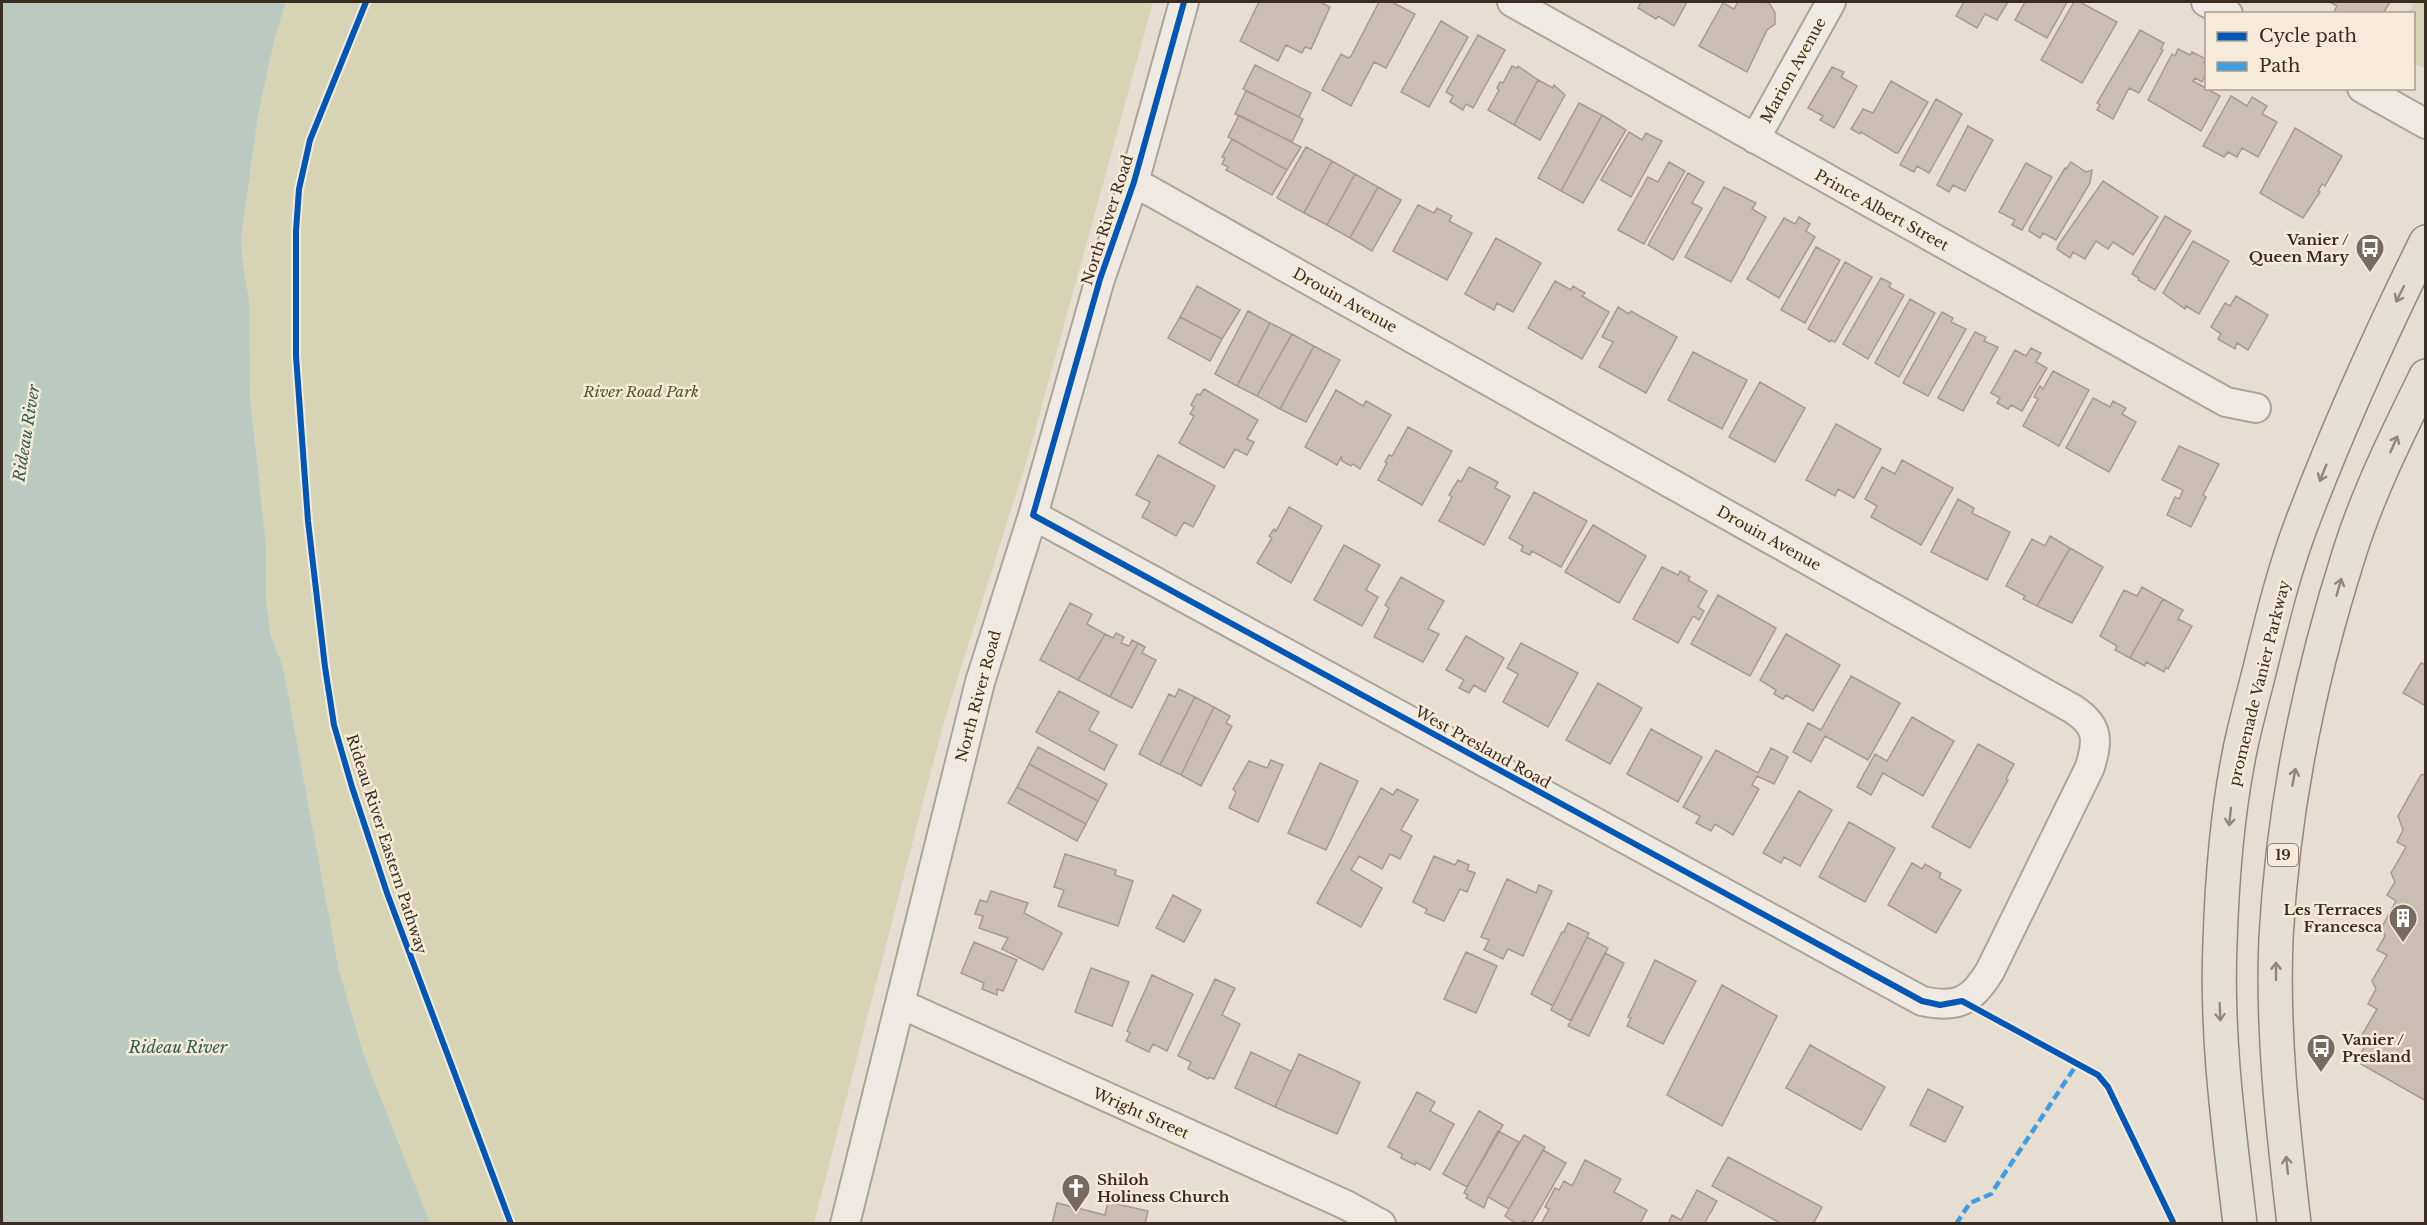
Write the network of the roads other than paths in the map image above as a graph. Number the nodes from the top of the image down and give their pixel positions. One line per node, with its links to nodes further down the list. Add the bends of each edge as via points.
1 (1184, 2): 9 (street, North River Road)
2 (1512, 2): 8 (street, Prince Albert Street)
3 (1831, 2): 8 (street, Marion Avenue)
4 (2206, 2): 5 (street)
5 (2224, 12)
6 (2366, 90): 7 (street)
7 (2426, 124)
8 (1755, 139): 12 (street, Prince Albert Street, via 2226,402)
9 (1134, 182): 13 (street, North River Road, via 1100,279); 14 (street, Drouin Avenue, via 2085,717 2095,735 2090,767 1990,971 1977,992 1962,1002 1940,1005)
10 (2426, 242): 18 (main road, promenade Vanier Parkway, one-way to 18, via 2385,325 2300,529 2284,576 2240,748 2223,889 2219,993 2224,1103)
11 (2426, 376): 19 (main road, 19, one-way to 11, via 2279,1095 2276,996 2280,882 2292,787 2311,691 2350,550)
12 (2256, 408)
13 (1033, 515): 14 (street, West Presland Road); 15 (street, North River Road, via 980,682)
14 (1922, 1001)
15 (901, 1004): 16 (street, North River Road); 17 (street, Wright Street)
16 (845, 1224)
17 (1381, 1224)
18 (2241, 1224)
19 (2294, 1224)

